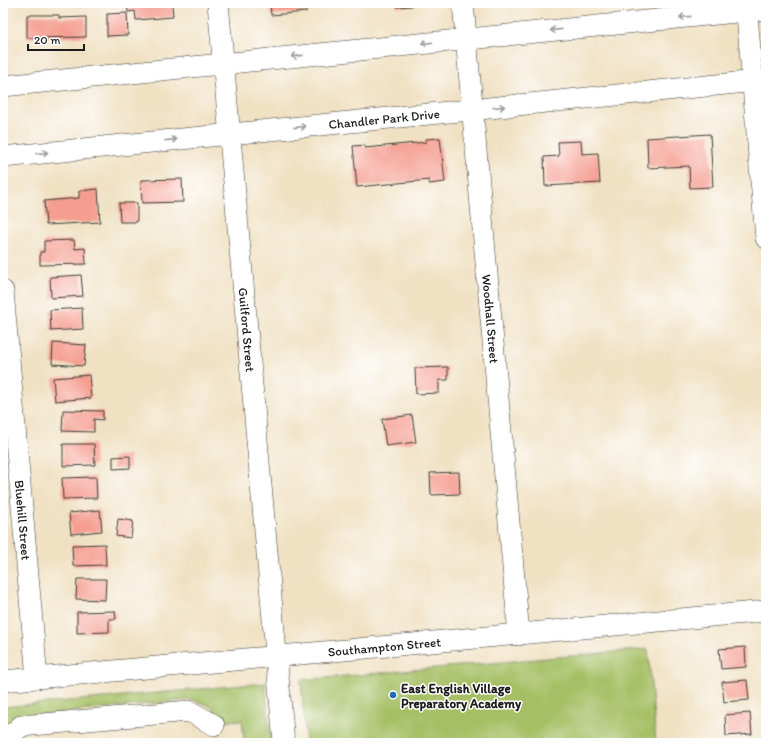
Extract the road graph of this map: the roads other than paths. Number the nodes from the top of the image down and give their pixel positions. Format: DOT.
graph roads {
  1 [pos="218,3"];
  2 [pos="463,3"];
  3 [pos="753,7"];
  4 [pos="466,39"];
  5 [pos="223,63"];
  6 [pos="759,80"];
  7 [pos="3,86"];
  8 [pos="472,109"];
  9 [pos="229,134"];
  10 [pos="3,157"];
  11 [pos="766,238"];
  12 [pos="3,291"];
  13 [pos="766,611"];
  14 [pos="519,635"];
  15 [pos="277,656"];
  16 [pos="37,678"];
  17 [pos="3,681"];
  18 [pos="214,724"];
  19 [pos="3,742"];
  20 [pos="284,743"];
  1 -- 5 [label="street, Guilford Street"];
  2 -- 4 [label="street, Woodhall Street"];
  3 -- 4 [label="street, one-way"];
  3 -- 6 [label="street"];
  4 -- 5 [label="street, one-way"];
  4 -- 8 [label="street, Woodhall Street"];
  5 -- 7 [label="street"];
  5 -- 9 [label="street, Guilford Street"];
  8 -- 6 [label="street, Chandler Park Drive, one-way"];
  6 -- 11 [label="street"];
  9 -- 8 [label="street, Chandler Park Drive, one-way"];
  8 -- 14 [label="street, Woodhall Street"];
  10 -- 9 [label="street, Chandler Park Drive, one-way"];
  9 -- 15 [label="street, Guilford Street"];
  12 -- 16 [label="street, Bluehill Street"];
  13 -- 14 [label="street, Southampton Street"];
  14 -- 15 [label="street, Southampton Street"];
  15 -- 16 [label="street, Southampton Street"];
  15 -- 20 [label="street, Guilford Street"];
  16 -- 17 [label="street, Southampton Street"];
  18 -- 19 [label="street"];
}
